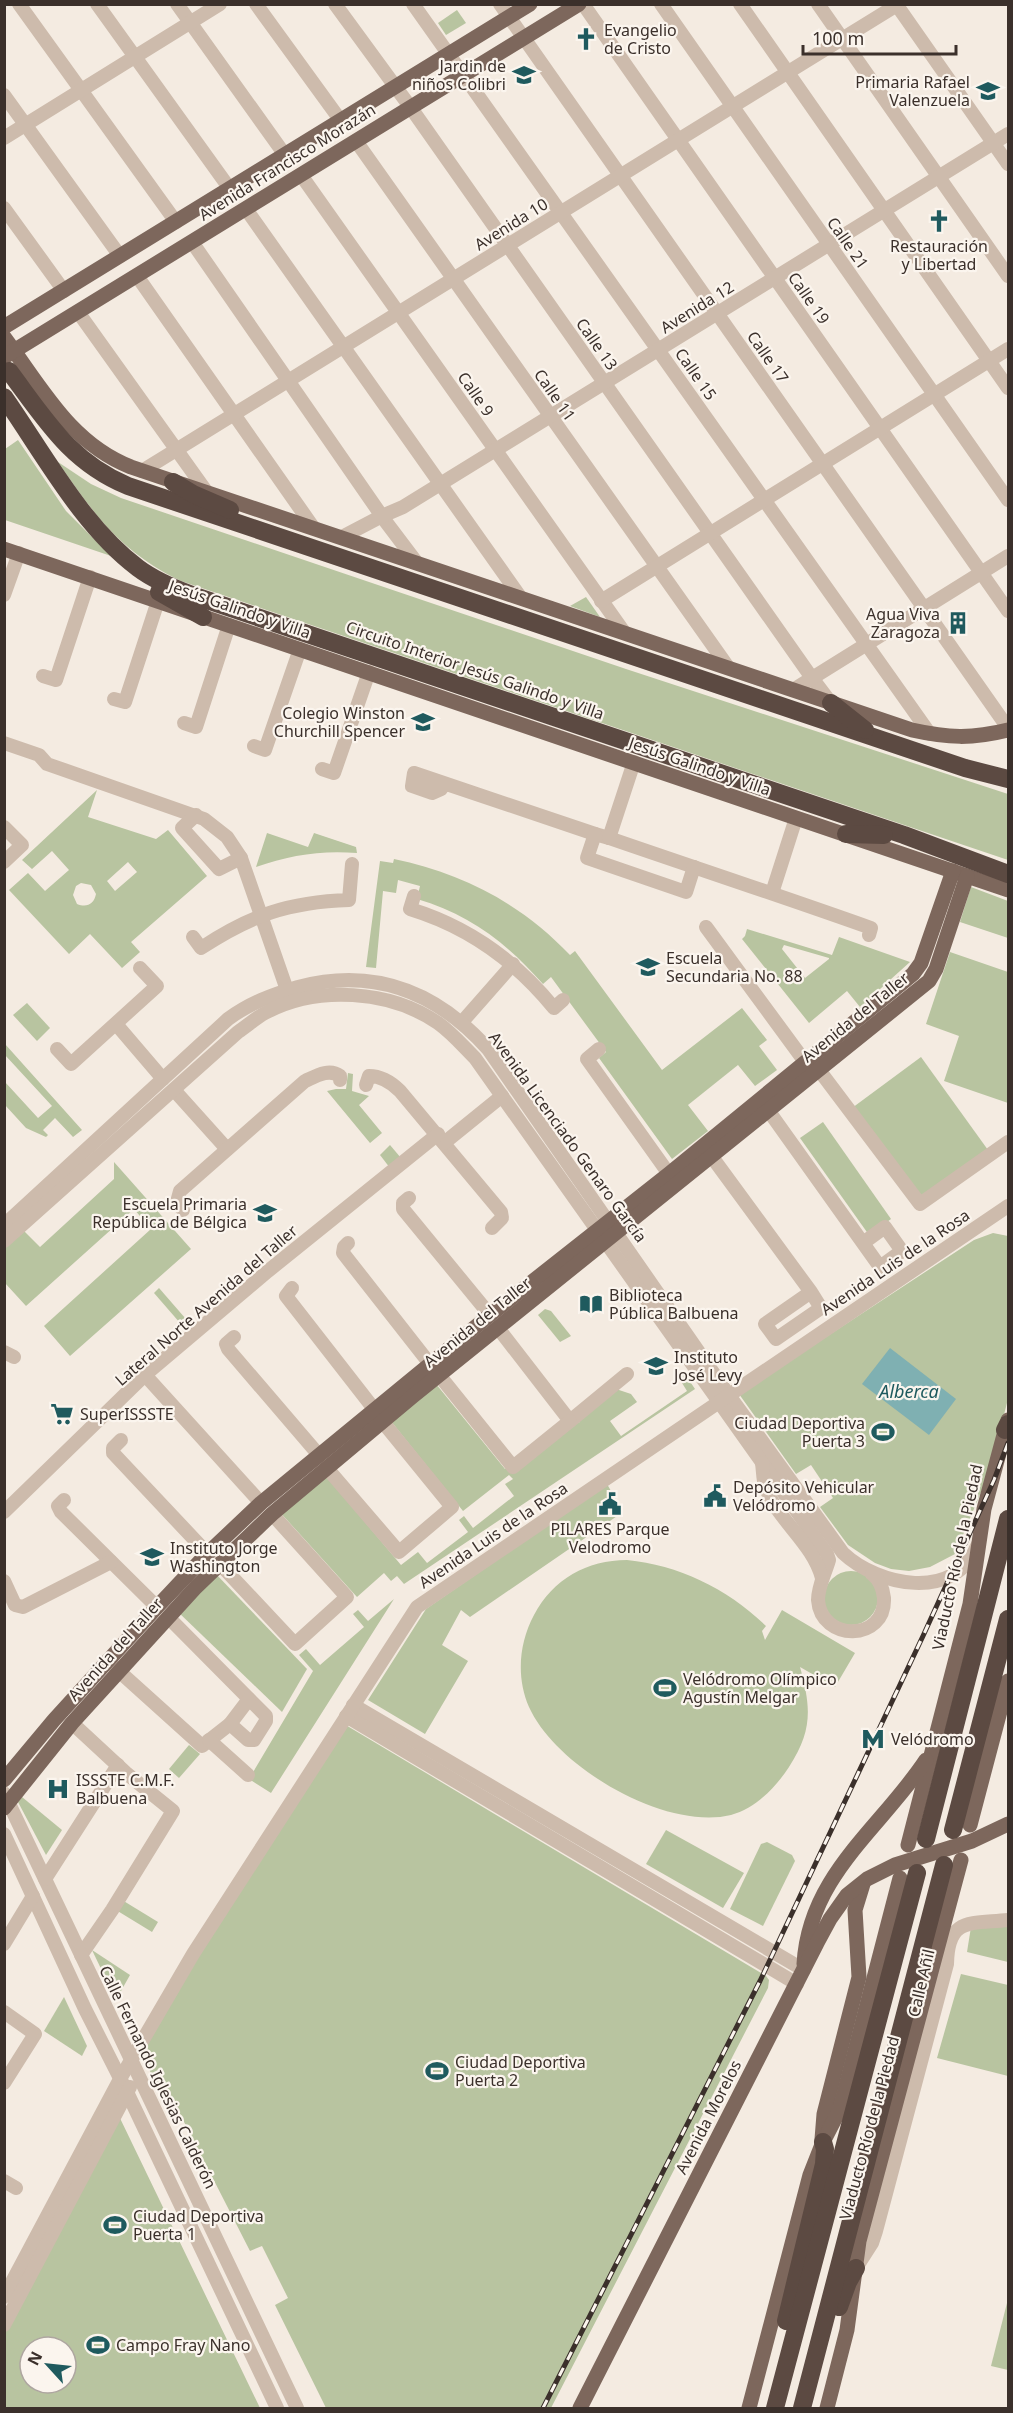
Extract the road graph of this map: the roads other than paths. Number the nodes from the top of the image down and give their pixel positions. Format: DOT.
graph roads {
  1 [pos="19,4"];
  2 [pos="97,4"];
  3 [pos="177,4"];
  4 [pos="220,4"];
  5 [pos="256,4"];
  6 [pos="334,4"];
  7 [pos="414,4"];
  8 [pos="530,4"];
  9 [pos="581,4"];
  10 [pos="661,4"];
  11 [pos="740,4"];
  12 [pos="818,4"];
  13 [pos="897,5"];
  14 [pos="505,11"];
  15 [pos="190,23"];
  16 [pos="524,38"];
  17 [pos="842,39"];
  18 [pos="449,54"];
  19 [pos="135,57"];
  20 [pos="788,73"];
  21 [pos="465,75"];
  22 [pos="394,88"];
  23 [pos="81,91"];
  24 [pos="4,95"];
  25 [pos="733,107"];
  26 [pos="411,108"];
  27 [pos="341,121"];
  28 [pos="26,125"];
  29 [pos="1008,134"];
  30 [pos="4,138"];
  31 [pos="678,140"];
  32 [pos="356,141"];
  33 [pos="994,143"];
  34 [pos="285,155"];
  35 [pos="1008,164"];
  36 [pos="301,175"];
  37 [pos="621,176"];
  38 [pos="939,177"];
  39 [pos="230,189"];
  40 [pos="4,208"];
  41 [pos="246,209"];
  42 [pos="884,211"];
  43 [pos="562,212"];
  44 [pos="176,222"];
  45 [pos="192,242"];
  46 [pos="829,244"];
  47 [pos="507,246"];
  48 [pos="120,256"];
  49 [pos="137,276"];
  50 [pos="1008,276"];
  51 [pos="775,278"];
  52 [pos="453,280"];
  53 [pos="64,291"];
  54 [pos="78,312"];
  55 [pos="398,313"];
  56 [pos="717,313"];
  57 [pos="4,327"];
  58 [pos="4,337"];
  59 [pos="343,347"];
  60 [pos="658,349"];
  61 [pos="1008,349"];
  62 [pos="9,358"];
  63 [pos="990,361"];
  64 [pos="288,381"];
  65 [pos="604,383"];
  66 [pos="1008,388"];
  67 [pos="935,395"];
  68 [pos="4,396"];
  69 [pos="234,415"];
  70 [pos="549,417"];
  71 [pos="880,429"];
  72 [pos="495,450"];
  73 [pos="176,451"];
  74 [pos="823,464"];
  75 [pos="142,471"];
  76 [pos="173,482"];
  77 [pos="440,484"];
  78 [pos="206,491"];
  79 [pos="765,500"];
  80 [pos="1008,500"];
  81 [pos="384,519"];
  82 [pos="314,527"];
  83 [pos="255,529"];
  84 [pos="710,534"];
  85 [pos="348,539"];
  86 [pos="12,551"];
  87 [pos="120,553"];
  88 [pos="1008,556"];
  89 [pos="417,562"];
  90 [pos="655,567"];
  91 [pos="982,573"];
  92 [pos="90,578"];
  93 [pos="4,595"];
  94 [pos="521,598"];
  95 [pos="158,601"];
  96 [pos="601,601"];
  97 [pos="924,608"];
  98 [pos="1008,611"];
  99 [pos="203,616"];
  100 [pos="229,624"];
  101 [pos="624,633"];
  102 [pos="867,644"];
  103 [pos="300,649"];
  104 [pos="728,668"];
  105 [pos="369,672"];
  106 [pos="43,676"];
  107 [pos="812,678"];
  108 [pos="794,690"];
  109 [pos="114,699"];
  110 [pos="831,703"];
  111 [pos="184,723"];
  112 [pos="1008,729"];
  113 [pos="930,734"];
  114 [pos="873,737"];
  115 [pos="4,743"];
  116 [pos="254,746"];
  117 [pos="634,762"];
  118 [pos="322,769"];
  119 [pos="1008,779"];
  120 [pos="444,783"];
  121 [pos="196,815"];
  122 [pos="796,818"];
  123 [pos="4,827"];
  124 [pos="595,834"];
  125 [pos="846,834"];
  126 [pos="904,835"];
  127 [pos="609,838"];
  128 [pos="241,858"];
  129 [pos="4,862"];
  130 [pos="352,864"];
  131 [pos="694,867"];
  132 [pos="960,874"];
  133 [pos="1008,874"];
  134 [pos="1008,890"];
  135 [pos="772,893"];
  136 [pos="414,896"];
  137 [pos="261,915"];
  138 [pos="706,927"];
  139 [pos="869,935"];
  140 [pos="193,937"];
  141 [pos="513,964"];
  142 [pos="140,968"];
  143 [pos="372,981"];
  144 [pos="287,990"];
  145 [pos="370,996"];
  146 [pos="563,1000"];
  147 [pos="228,1019"];
  148 [pos="462,1022"];
  149 [pos="116,1024"];
  150 [pos="238,1032"];
  151 [pos="57,1048"];
  152 [pos="488,1049"];
  153 [pos="599,1049"];
  154 [pos="475,1058"];
  155 [pos="813,1068"];
  156 [pos="163,1079"];
  157 [pos="340,1080"];
  158 [pos="366,1085"];
  159 [pos="174,1090"];
  160 [pos="502,1096"];
  161 [pos="768,1110"];
  162 [pos="126,1123"];
  163 [pos="734,1130"];
  164 [pos="441,1138"];
  165 [pos="1008,1142"];
  166 [pos="228,1149"];
  167 [pos="712,1157"];
  168 [pos="669,1174"];
  169 [pos="409,1198"];
  170 [pos="1008,1206"];
  171 [pos="183,1210"];
  172 [pos="4,1225"];
  173 [pos="492,1228"];
  174 [pos="608,1232"];
  175 [pos="4,1241"];
  176 [pos="348,1243"];
  177 [pos="863,1243"];
  178 [pos="292,1288"];
  179 [pos="811,1292"];
  180 [pos="494,1321"];
  181 [pos="234,1337"];
  182 [pos="435,1370"];
  183 [pos="627,1374"];
  184 [pos="145,1375"];
  185 [pos="723,1398"];
  186 [pos="378,1415"];
  187 [pos="570,1421"];
  188 [pos="1007,1423"];
  189 [pos="121,1440"];
  190 [pos="322,1460"];
  191 [pos="64,1500"];
  192 [pos="266,1508"];
  193 [pos="4,1512"];
  194 [pos="1008,1519"];
  195 [pos="978,1541"];
  196 [pos="213,1558"];
  197 [pos="111,1562"];
  198 [pos="870,1572"];
  199 [pos="4,1581"];
  200 [pos="163,1612"];
  201 [pos="1008,1619"];
  202 [pos="114,1666"];
  203 [pos="1008,1681"];
  204 [pos="249,1699"];
  205 [pos="349,1710"];
  206 [pos="72,1723"];
  207 [pos="230,1724"];
  208 [pos="209,1740"];
  209 [pos="932,1751"];
  210 [pos="118,1765"];
  211 [pos="248,1775"];
  212 [pos="4,1780"];
  213 [pos="6,1801"];
  214 [pos="1008,1824"];
  215 [pos="965,1832"];
  216 [pos="4,1834"];
  217 [pos="917,1842"];
  218 [pos="952,1862"];
  219 [pos="904,1872"];
  220 [pos="45,1879"];
  221 [pos="867,1879"];
  222 [pos="33,1896"];
  223 [pos="1008,1920"];
  224 [pos="4,1944"];
  225 [pos="81,1955"];
  226 [pos="800,1977"];
  227 [pos="4,2012"];
  228 [pos="145,2037"];
  229 [pos="132,2058"];
  230 [pos="138,2072"];
  231 [pos="120,2079"];
  232 [pos="4,2083"];
  233 [pos="127,2092"];
  234 [pos="823,2142"];
  235 [pos="856,2268"];
  236 [pos="4,2297"];
  237 [pos="9,2307"];
  238 [pos="5,2324"];
  239 [pos="802,2407"];
  240 [pos="277,2409"];
  241 [pos="297,2409"];
  242 [pos="580,2409"];
  243 [pos="749,2409"];
  244 [pos="774,2409"];
  245 [pos="827,2409"];
  1 -- 23 [label="street"];
  2 -- 19 [label="street"];
  3 -- 15 [label="street"];
  4 -- 15 [label="street"];
  5 -- 27 [label="street"];
  6 -- 22 [label="street, Calle 13"];
  7 -- 18 [label="street, Calle 15"];
  8 -- 14 [label="main road, Avenida Francisco Morazán"];
  9 -- 16 [label="main road, Avenida Francisco Morazán"];
  9 -- 31 [label="street, Calle 19"];
  10 -- 25 [label="street, Calle 21"];
  11 -- 20 [label="street"];
  12 -- 17 [label="street"];
  13 -- 17 [label="street, Avenida 10"];
  13 -- 33 [label="street"];
  14 -- 16 [label="street, Calle 17"];
  14 -- 18 [label="main road, Avenida Francisco Morazán"];
  15 -- 19 [label="street"];
  15 -- 34 [label="street"];
  16 -- 21 [label="main road, Avenida Francisco Morazán"];
  16 -- 37 [label="street, Calle 17"];
  17 -- 20 [label="street, Avenida 10"];
  17 -- 38 [label="street"];
  18 -- 21 [label="street, Calle 15"];
  18 -- 22 [label="main road, Avenida Francisco Morazán"];
  19 -- 23 [label="street"];
  19 -- 39 [label="street"];
  20 -- 25 [label="street, Avenida 10"];
  20 -- 42 [label="street"];
  21 -- 26 [label="main road, Avenida Francisco Morazán"];
  21 -- 43 [label="street, Calle 15"];
  22 -- 26 [label="street, Calle 13"];
  22 -- 27 [label="main road, Avenida Francisco Morazán"];
  23 -- 28 [label="street"];
  23 -- 44 [label="street"];
  24 -- 28 [label="street"];
  25 -- 31 [label="street, Avenida 10"];
  25 -- 46 [label="street, Calle 21"];
  26 -- 32 [label="main road, Avenida Francisco Morazán"];
  26 -- 47 [label="street, Calle 13"];
  27 -- 34 [label="main road, Avenida Francisco Morazán"];
  28 -- 30 [label="street"];
  28 -- 48 [label="street"];
  29 -- 33 [label="street, Avenida 12"];
  31 -- 37 [label="street, Avenida 10"];
  31 -- 51 [label="street, Calle 19"];
  32 -- 36 [label="main road, Avenida Francisco Morazán"];
  32 -- 52 [label="street, Calle 11"];
  33 -- 35 [label="street"];
  33 -- 38 [label="street, Avenida 12"];
  34 -- 39 [label="main road, Avenida Francisco Morazán"];
  36 -- 41 [label="main road, Avenida Francisco Morazán"];
  36 -- 55 [label="street, Calle 9"];
  37 -- 43 [label="street, Avenida 10"];
  37 -- 56 [label="street, Calle 17"];
  38 -- 42 [label="street, Avenida 12"];
  38 -- 50 [label="street"];
  39 -- 44 [label="main road, Avenida Francisco Morazán"];
  40 -- 53 [label="street"];
  41 -- 45 [label="main road, Avenida Francisco Morazán"];
  41 -- 59 [label="street"];
  42 -- 46 [label="street, Avenida 12"];
  42 -- 63 [label="street"];
  43 -- 47 [label="street, Avenida 10"];
  43 -- 60 [label="street, Calle 15"];
  44 -- 48 [label="main road, Avenida Francisco Morazán"];
  45 -- 49 [label="main road, Avenida Francisco Morazán"];
  45 -- 64 [label="street"];
  46 -- 51 [label="street, Avenida 12"];
  46 -- 67 [label="street, Calle 21"];
  47 -- 52 [label="street, Avenida 10"];
  47 -- 65 [label="street, Calle 13"];
  48 -- 53 [label="main road, Avenida Francisco Morazán"];
  49 -- 54 [label="main road, Avenida Francisco Morazán"];
  49 -- 69 [label="street"];
  51 -- 56 [label="street, Avenida 12"];
  51 -- 71 [label="street, Calle 19"];
  52 -- 55 [label="street, Avenida 10"];
  52 -- 70 [label="street, Calle 11"];
  53 -- 57 [label="main road, Avenida Francisco Morazán"];
  54 -- 62 [label="main road, Avenida Francisco Morazán"];
  54 -- 73 [label="street"];
  55 -- 59 [label="street, Avenida 10"];
  55 -- 72 [label="street, Calle 9"];
  56 -- 60 [label="street, Avenida 12"];
  56 -- 74 [label="street, Calle 17"];
  58 -- 62 [label="main road"];
  59 -- 64 [label="street, Avenida 10"];
  59 -- 77 [label="street"];
  60 -- 65 [label="street, Avenida 12"];
  60 -- 79 [label="street, Calle 15"];
  61 -- 63 [label="street"];
  62 -- 75 [label="main road"];
  62 -- 83 [label="highway"];
  63 -- 66 [label="street"];
  63 -- 67 [label="street"];
  64 -- 69 [label="street, Avenida 10"];
  64 -- 81 [label="street"];
  65 -- 70 [label="street, Avenida 12"];
  65 -- 84 [label="street, Calle 13"];
  67 -- 71 [label="street"];
  67 -- 80 [label="street, Calle 21"];
  68 -- 87 [label="highway, Circuito Interior Jesús Galindo y Villa"];
  69 -- 73 [label="street, Avenida 10"];
  69 -- 82 [label="street"];
  70 -- 72 [label="street, Avenida 12"];
  70 -- 90 [label="street, Calle 11"];
  71 -- 74 [label="street"];
  71 -- 91 [label="street, Calle 19"];
  72 -- 77 [label="street, Avenida 12"];
  72 -- 96 [label="street, Calle 9"];
  73 -- 75 [label="street, Avenida 10"];
  73 -- 78 [label="street"];
  74 -- 79 [label="street"];
  74 -- 97 [label="street, Calle 17"];
  75 -- 76 [label="main road"];
  76 -- 78 [label="main road"];
  76 -- 83 [label="highway"];
  77 -- 81 [label="street, Avenida 12"];
  77 -- 94 [label="street"];
  78 -- 82 [label="main road"];
  79 -- 84 [label="street"];
  79 -- 102 [label="street, Calle 15"];
  81 -- 85 [label="street, Avenida 12"];
  81 -- 89 [label="street"];
  82 -- 85 [label="main road"];
  83 -- 114 [label="highway"];
  84 -- 90 [label="street"];
  84 -- 107 [label="street, Calle 13"];
  85 -- 89 [label="main road"];
  86 -- 92 [label="main road, Jesús Galindo y Villa"];
  86 -- 93 [label="street"];
  87 -- 99 [label="highway"];
  87 -- 126 [label="highway, Circuito Interior Jesús Galindo y Villa"];
  88 -- 91 [label="street"];
  89 -- 94 [label="main road"];
  90 -- 96 [label="street"];
  90 -- 104 [label="street, Calle 11"];
  91 -- 97 [label="street"];
  91 -- 98 [label="street, Calle 19"];
  92 -- 95 [label="main road, Jesús Galindo y Villa"];
  92 -- 106 [label="street"];
  94 -- 101 [label="main road"];
  95 -- 99 [label="main road, Jesús Galindo y Villa"];
  95 -- 109 [label="street"];
  96 -- 101 [label="street, Calle 9"];
  97 -- 102 [label="street"];
  97 -- 112 [label="street, Calle 17"];
  99 -- 100 [label="main road, Jesús Galindo y Villa"];
  100 -- 103 [label="main road, Jesús Galindo y Villa"];
  100 -- 111 [label="street"];
  101 -- 104 [label="main road"];
  102 -- 107 [label="street"];
  102 -- 113 [label="street, Calle 15"];
  103 -- 105 [label="main road, Jesús Galindo y Villa"];
  103 -- 116 [label="street"];
  104 -- 108 [label="main road"];
  105 -- 117 [label="main road, Jesús Galindo y Villa"];
  105 -- 118 [label="street"];
  107 -- 108 [label="street"];
  107 -- 110 [label="street, Calle 13"];
  108 -- 110 [label="main road"];
  110 -- 113 [label="main road"];
  110 -- 114 [label="highway"];
  112 -- 113 [label="main road"];
  114 -- 119 [label="highway"];
  115 -- 121 [label="street"];
  117 -- 122 [label="main road, Jesús Galindo y Villa"];
  117 -- 127 [label="street"];
  120 -- 124 [label="street"];
  121 -- 128 [label="street"];
  121 -- 128 [label="street"];
  122 -- 125 [label="main road, Jesús Galindo y Villa"];
  122 -- 135 [label="street"];
  123 -- 129 [label="street"];
  124 -- 127 [label="street"];
  124 -- 131 [label="street"];
  125 -- 126 [label="highway"];
  125 -- 132 [label="main road, Jesús Galindo y Villa"];
  126 -- 133 [label="highway, Circuito Interior Jesús Galindo y Villa"];
  127 -- 131 [label="street"];
  128 -- 137 [label="street"];
  130 -- 137 [label="street"];
  131 -- 135 [label="street"];
  132 -- 134 [label="main road, Jesús Galindo y Villa"];
  132 -- 155 [label="main road, Avenida del Taller"];
  135 -- 139 [label="street"];
  136 -- 141 [label="street"];
  137 -- 140 [label="street"];
  137 -- 144 [label="street"];
  138 -- 155 [label="street"];
  141 -- 146 [label="street"];
  141 -- 148 [label="street"];
  142 -- 149 [label="street"];
  143 -- 144 [label="street, Avenida Licenciado Genaro García"];
  143 -- 145 [label="street"];
  143 -- 148 [label="street, Avenida Licenciado Genaro García"];
  144 -- 147 [label="street, Avenida Licenciado Genaro García"];
  145 -- 150 [label="street, Avenida Licenciado Genaro García"];
  145 -- 154 [label="street, Avenida Licenciado Genaro García"];
  147 -- 150 [label="street"];
  147 -- 156 [label="street, Avenida Licenciado Genaro García"];
  148 -- 152 [label="street, Avenida Licenciado Genaro García"];
  149 -- 151 [label="street"];
  149 -- 156 [label="street"];
  150 -- 159 [label="street, Avenida Licenciado Genaro García"];
  152 -- 154 [label="street"];
  152 -- 174 [label="street, Avenida Licenciado Genaro García"];
  153 -- 168 [label="street"];
  154 -- 160 [label="street, Avenida Licenciado Genaro García"];
  155 -- 161 [label="main road, Avenida del Taller"];
  155 -- 163 [label="main road, Avenida del Taller"];
  155 -- 165 [label="street"];
  156 -- 162 [label="street, Avenida Licenciado Genaro García"];
  157 -- 166 [label="street"];
  158 -- 164 [label="street"];
  159 -- 162 [label="street, Avenida Licenciado Genaro García"];
  159 -- 166 [label="street"];
  160 -- 164 [label="street, Lateral Norte Avenida del Taller"];
  160 -- 174 [label="street, Avenida Licenciado Genaro García"];
  161 -- 163 [label="main road, Avenida del Taller"];
  161 -- 177 [label="street"];
  162 -- 172 [label="street, Avenida Licenciado Genaro García"];
  162 -- 175 [label="street, Avenida Licenciado Genaro García"];
  163 -- 167 [label="main road, Avenida del Taller"];
  163 -- 168 [label="main road, Avenida del Taller"];
  164 -- 173 [label="street"];
  164 -- 184 [label="street, Lateral Norte Avenida del Taller"];
  166 -- 171 [label="street"];
  167 -- 174 [label="main road, Avenida del Taller"];
  167 -- 179 [label="street"];
  168 -- 174 [label="main road, Avenida del Taller"];
  169 -- 180 [label="street"];
  170 -- 185 [label="street, Avenida Luis de la Rosa"];
  174 -- 180 [label="main road, Avenida del Taller"];
  174 -- 185 [label="street, Avenida Licenciado Genaro García"];
  176 -- 182 [label="street"];
  178 -- 186 [label="street"];
  180 -- 182 [label="main road, Avenida del Taller"];
  180 -- 187 [label="street"];
  181 -- 190 [label="street"];
  182 -- 186 [label="main road, Avenida del Taller"];
  182 -- 187 [label="street"];
  183 -- 187 [label="street"];
  184 -- 192 [label="street"];
  184 -- 193 [label="street, Lateral Norte Avenida del Taller"];
  185 -- 198 [label="street, Avenida Licenciado Genaro García"];
  185 -- 198 [label="street, Avenida Licenciado Genaro García"];
  185 -- 205 [label="street, Avenida Luis de la Rosa"];
  186 -- 190 [label="main road, Avenida del Taller"];
  186 -- 190 [label="street"];
  188 -- 195 [label="main road, Viaducto Río de la Piedad"];
  189 -- 196 [label="street"];
  190 -- 192 [label="main road, Avenida del Taller"];
  191 -- 197 [label="street"];
  192 -- 196 [label="main road, Avenida del Taller"];
  192 -- 196 [label="street"];
  194 -- 217 [label="highway, Viaducto Río de la Piedad"];
  195 -- 198 [label="street, Avenida Licenciado Genaro García"];
  195 -- 209 [label="main road, Viaducto Río de la Piedad"];
  196 -- 200 [label="main road, Avenida del Taller"];
  197 -- 199 [label="street"];
  197 -- 200 [label="street"];
  200 -- 202 [label="main road, Avenida del Taller"];
  200 -- 204 [label="street"];
  201 -- 215 [label="highway"];
  202 -- 206 [label="main road, Avenida del Taller"];
  202 -- 208 [label="street"];
  202 -- 212 [label="main road, Avenida del Taller"];
  203 -- 215 [label="main road"];
  204 -- 207 [label="street"];
  204 -- 207 [label="street"];
  205 -- 226 [label="street"];
  205 -- 228 [label="street, Avenida Luis de la Rosa"];
  206 -- 210 [label="street"];
  206 -- 213 [label="main road, Avenida del Taller"];
  207 -- 208 [label="street"];
  208 -- 211 [label="street"];
  209 -- 217 [label="main road, Viaducto Río de la Piedad"];
  209 -- 226 [label="main road"];
  210 -- 220 [label="street"];
  210 -- 225 [label="street"];
  213 -- 220 [label="street, Calle Fernando Iglesias Calderón"];
  214 -- 215 [label="main road"];
  215 -- 219 [label="main road"];
  216 -- 222 [label="street, Calle Fernando Iglesias Calderón"];
  218 -- 235 [label="main road, Viaducto Río de la Piedad"];
  218 -- 239 [label="highway, Viaducto Río de la Piedad"];
  219 -- 221 [label="main road, Avenida Morelos"];
  219 -- 234 [label="main road, Viaducto Río de la Piedad"];
  219 -- 244 [label="highway, Viaducto Río de la Piedad"];
  220 -- 225 [label="street, Calle Fernando Iglesias Calderón"];
  221 -- 226 [label="main road, Avenida Morelos"];
  221 -- 234 [label="main road"];
  222 -- 224 [label="street"];
  222 -- 231 [label="street, Calle Fernando Iglesias Calderón"];
  223 -- 235 [label="street, Calle Añil"];
  225 -- 229 [label="street, Calle Fernando Iglesias Calderón"];
  226 -- 242 [label="main road, Avenida Morelos"];
  227 -- 232 [label="street"];
  228 -- 229 [label="street, Avenida Luis de la Rosa"];
  228 -- 230 [label="street, Avenida Luis de la Rosa"];
  229 -- 230 [label="street, Calle Fernando Iglesias Calderón"];
  229 -- 231 [label="street, Avenida Luis de la Rosa"];
  230 -- 233 [label="street, Avenida Luis de la Rosa"];
  230 -- 241 [label="street, Calle Fernando Iglesias Calderón"];
  231 -- 233 [label="street, Calle Fernando Iglesias Calderón"];
  231 -- 236 [label="street, Avenida Luis de la Rosa"];
  233 -- 237 [label="street, Avenida Luis de la Rosa"];
  233 -- 240 [label="street, Calle Fernando Iglesias Calderón"];
  234 -- 243 [label="main road, Viaducto Río de la Piedad"];
  234 -- 244 [label="highway"];
  235 -- 239 [label="highway"];
  235 -- 245 [label="main road, Viaducto Río de la Piedad"];
  237 -- 238 [label="street, Avenida Luis de la Rosa"];
}
